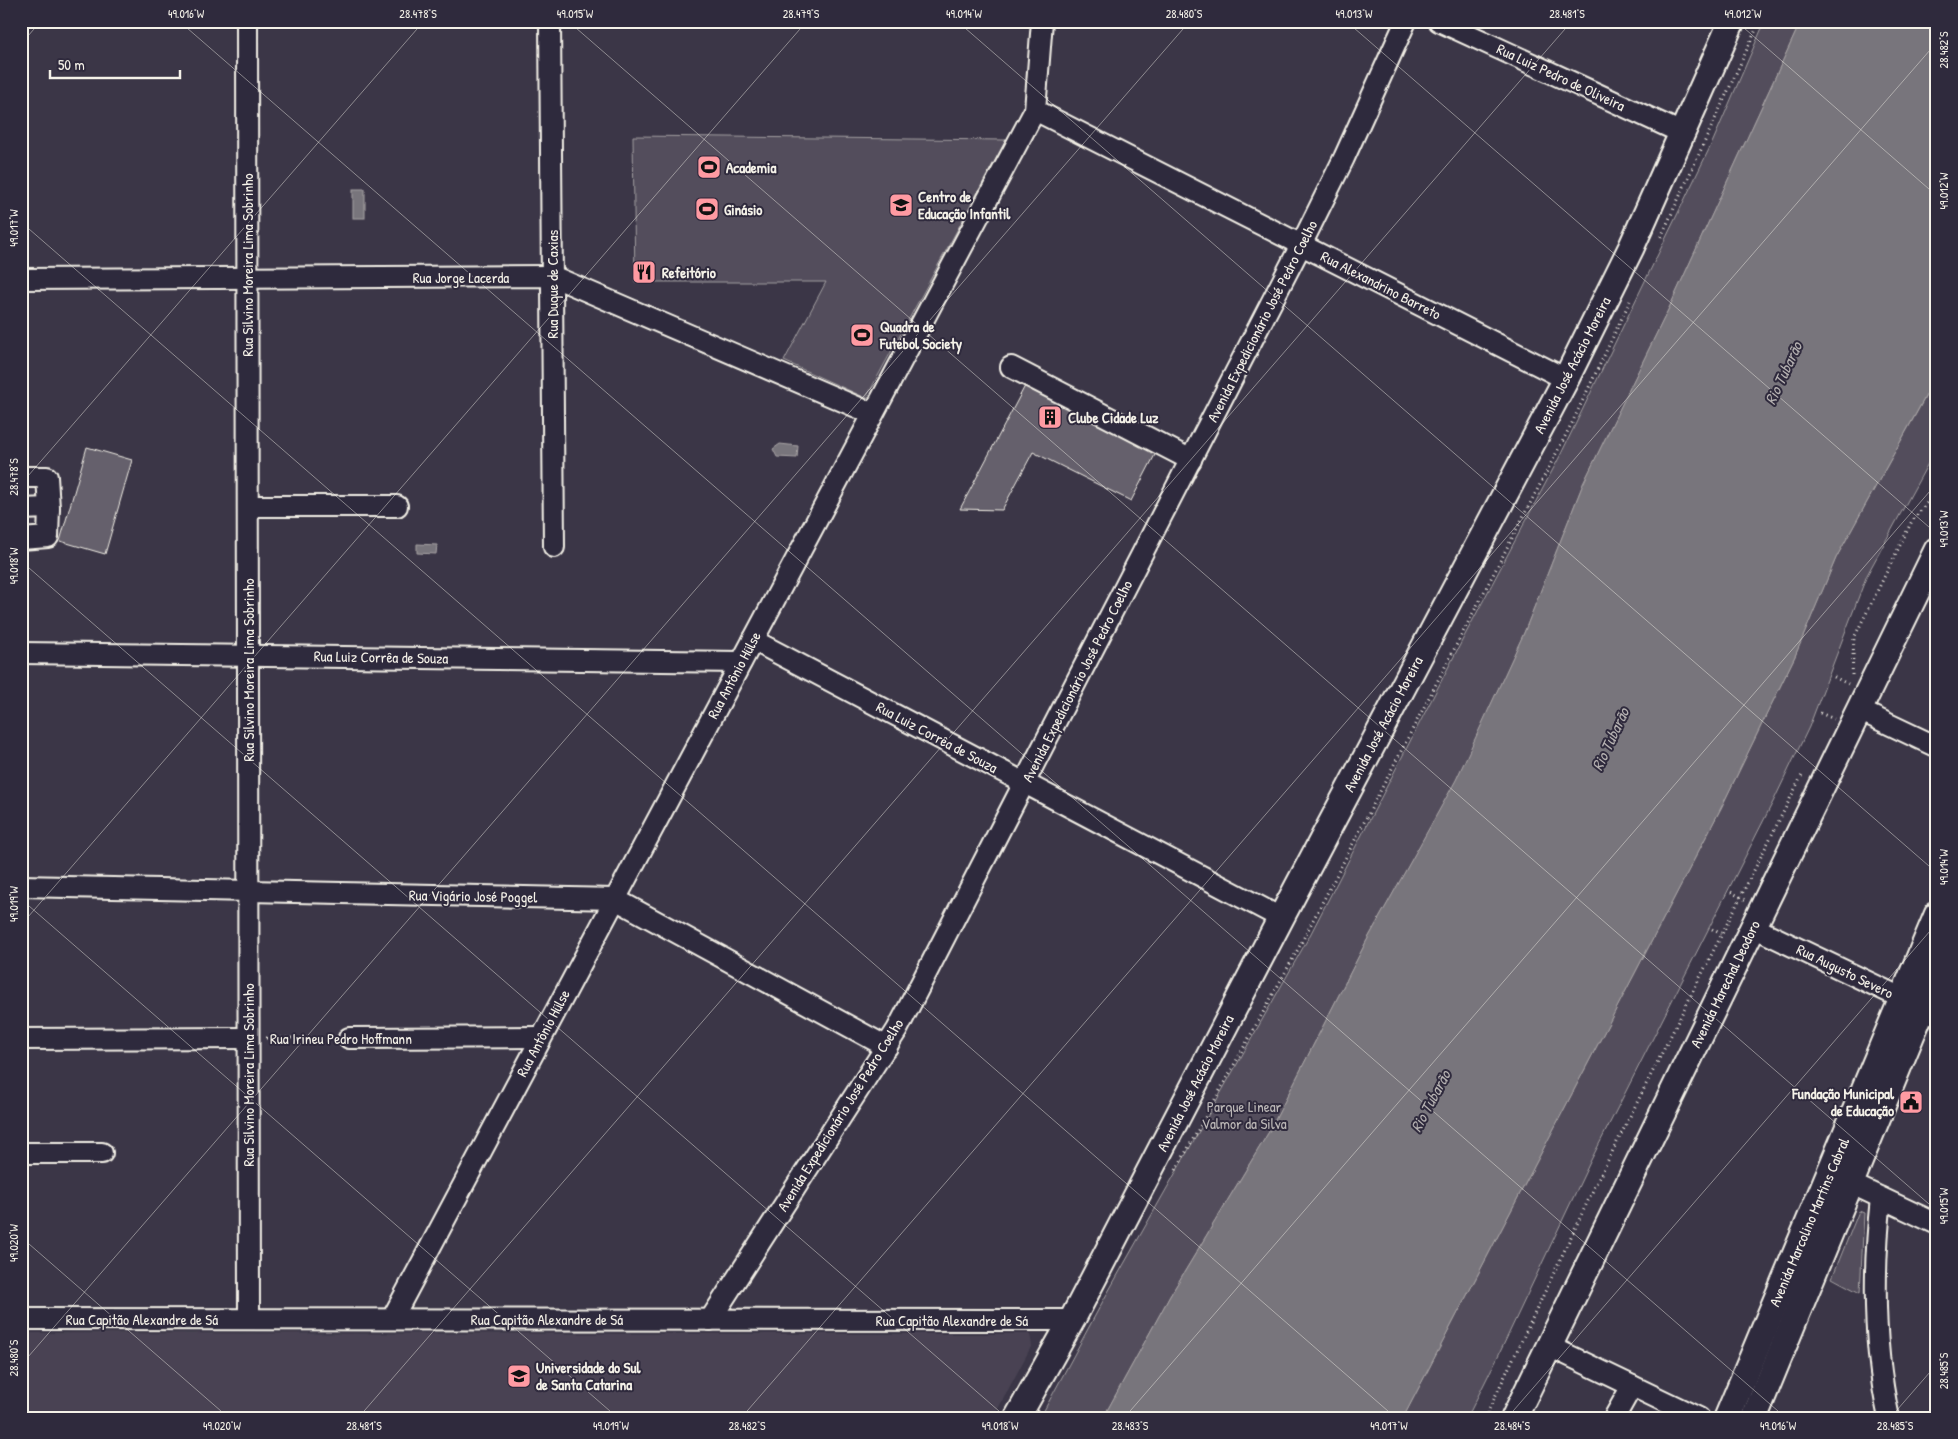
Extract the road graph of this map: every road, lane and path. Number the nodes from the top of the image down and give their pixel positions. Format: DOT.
graph roads {
  1 [pos="247,21"];
  2 [pos="550,21"];
  3 [pos="1042,21"];
  4 [pos="1406,21"];
  5 [pos="1439,21"];
  6 [pos="1732,21"];
  7 [pos="1760,21"];
  8 [pos="1035,110"];
  9 [pos="1682,133"];
  10 [pos="1659,242"];
  11 [pos="1301,245"];
  12 [pos="552,276"];
  13 [pos="247,278"];
  14 [pos="21,279"];
  15 [pos="1633,295"];
  16 [pos="1012,367"];
  17 [pos="1566,379"];
  18 [pos="873,414"];
  19 [pos="1191,460"];
  20 [pos="21,476"];
  21 [pos="1937,491"];
  22 [pos="248,506"];
  23 [pos="398,506"];
  24 [pos="49,508"];
  25 [pos="21,509"];
  26 [pos="21,539"];
  27 [pos="554,548"];
  28 [pos="1937,550"];
  29 [pos="752,640"];
  30 [pos="21,653"];
  31 [pos="248,655"];
  32 [pos="741,662"];
  33 [pos="1845,704"];
  34 [pos="1826,726"];
  35 [pos="1937,747"];
  36 [pos="1806,767"];
  37 [pos="1024,783"];
  38 [pos="21,886"];
  39 [pos="248,891"];
  40 [pos="615,899"];
  41 [pos="1937,915"];
  42 [pos="1281,918"];
  43 [pos="1753,927"];
  44 [pos="1937,973"];
  45 [pos="1920,1007"];
  46 [pos="541,1037"];
  47 [pos="248,1038"];
  48 [pos="349,1038"];
  49 [pos="21,1039"];
  50 [pos="887,1047"];
  51 [pos="21,1152"];
  52 [pos="102,1153"];
  53 [pos="1176,1170"];
  54 [pos="1840,1178"];
  55 [pos="1881,1198"];
  56 [pos="1937,1224"];
  57 [pos="21,1319"];
  58 [pos="248,1319"];
  59 [pos="392,1319"];
  60 [pos="710,1320"];
  61 [pos="1072,1320"];
  62 [pos="1549,1346"];
  63 [pos="1632,1386"];
  64 [pos="1522,1415"];
  65 [pos="1017,1418"];
  66 [pos="1485,1418"];
  67 [pos="1614,1418"];
  68 [pos="1699,1418"];
  69 [pos="1727,1418"];
  70 [pos="1754,1418"];
  71 [pos="1889,1418"];
  1 -- 13 [label="street, Rua Silvino Moreira Lima Sobrinho"];
  2 -- 12 [label="street, Rua Duque de Caxias"];
  3 -- 8 [label="street, Rua Antônio Hülse"];
  4 -- 11 [label="street, Avenida Expedicionário José Pedro Coelho"];
  5 -- 9 [label="street, Rua Luiz Pedro de Oliveira"];
  6 -- 9 [label="main road, Avenida José Acácio Moreira"];
  7 -- 10 [label="path"];
  8 -- 11 [label="street, Rua Alexandrino Barreto"];
  8 -- 18 [label="street, Rua Antônio Hülse"];
  9 -- 17 [label="main road, Avenida José Acácio Moreira"];
  11 -- 17 [label="street, Rua Alexandrino Barreto"];
  11 -- 19 [label="street, Avenida Expedicionário José Pedro Coelho"];
  12 -- 13 [label="street, Rua Jorge Lacerda"];
  12 -- 18 [label="street, Rua Jorge Lacerda"];
  12 -- 27 [label="street, Rua Duque de Caxias"];
  13 -- 14 [label="street, Rua Jorge Lacerda"];
  13 -- 22 [label="street, Rua Silvino Moreira Lima Sobrinho"];
  15 -- 53 [label="path"];
  16 -- 19 [label="street"];
  17 -- 42 [label="main road, Avenida José Acácio Moreira"];
  18 -- 29 [label="street, Rua Antônio Hülse"];
  19 -- 37 [label="street, Avenida Expedicionário José Pedro Coelho"];
  20 -- 24 [label="street"];
  21 -- 33 [label="path"];
  22 -- 23 [label="street"];
  22 -- 31 [label="street, Rua Silvino Moreira Lima Sobrinho"];
  24 -- 25 [label="street"];
  24 -- 26 [label="street"];
  28 -- 33 [label="main road, Avenida Marechal Deodoro"];
  29 -- 32 [label="street, Rua Antônio Hülse"];
  29 -- 37 [label="street, Rua Luiz Corrêa de Souza"];
  30 -- 31 [label="street, Rua Luiz Corrêa de Souza"];
  31 -- 32 [label="street, Rua Luiz Corrêa de Souza"];
  31 -- 39 [label="street, Rua Silvino Moreira Lima Sobrinho"];
  32 -- 40 [label="street, Rua Antônio Hülse"];
  33 -- 34 [label="path"];
  33 -- 35 [label="street"];
  33 -- 43 [label="main road, Avenida Marechal Deodoro"];
  36 -- 66 [label="path"];
  37 -- 42 [label="street, Rua Luiz Corrêa de Souza"];
  37 -- 50 [label="street, Avenida Expedicionário José Pedro Coelho"];
  38 -- 39 [label="street, Rua Vigário José Poggel"];
  39 -- 40 [label="street, Rua Vigário José Poggel"];
  39 -- 47 [label="street, Rua Silvino Moreira Lima Sobrinho"];
  40 -- 46 [label="street, Rua Antônio Hülse"];
  40 -- 50 [label="street, Rua Vigário José Poggel"];
  41 -- 45 [label="main road, Avenida Marcolino Martins Cabral"];
  42 -- 61 [label="main road, Avenida José Acácio Moreira"];
  43 -- 45 [label="street, Rua Augusto Severo"];
  43 -- 62 [label="main road, Avenida Marechal Deodoro"];
  44 -- 45 [label="main road, Avenida Marcolino Martins Cabral"];
  45 -- 54 [label="main road, Avenida Marcolino Martins Cabral"];
  46 -- 48 [label="street, Rua Irineu Pedro Hoffmann"];
  46 -- 59 [label="street, Rua Antônio Hülse"];
  47 -- 48 [label="path, Rua Irineu Pedro Hoffmann"];
  47 -- 49 [label="street, Rua Irineu Pedro Hoffmann"];
  47 -- 58 [label="street, Rua Silvino Moreira Lima Sobrinho"];
  50 -- 60 [label="street, Avenida Expedicionário José Pedro Coelho"];
  51 -- 52 [label="street"];
  54 -- 55 [label="street"];
  54 -- 69 [label="main road, Avenida Marcolino Martins Cabral"];
  54 -- 70 [label="main road, Avenida Marcolino Martins Cabral"];
  55 -- 56 [label="street"];
  55 -- 71 [label="street"];
  57 -- 58 [label="street, Rua Capitão Alexandre de Sá"];
  58 -- 59 [label="street, Rua Capitão Alexandre de Sá"];
  59 -- 60 [label="street, Rua Capitão Alexandre de Sá"];
  60 -- 61 [label="street, Rua Capitão Alexandre de Sá"];
  61 -- 65 [label="main road, Avenida José Acácio Moreira"];
  62 -- 63 [label="street"];
  62 -- 64 [label="main road, Avenida Marechal Deodoro"];
  63 -- 67 [label="street"];
  63 -- 68 [label="street"];
}
